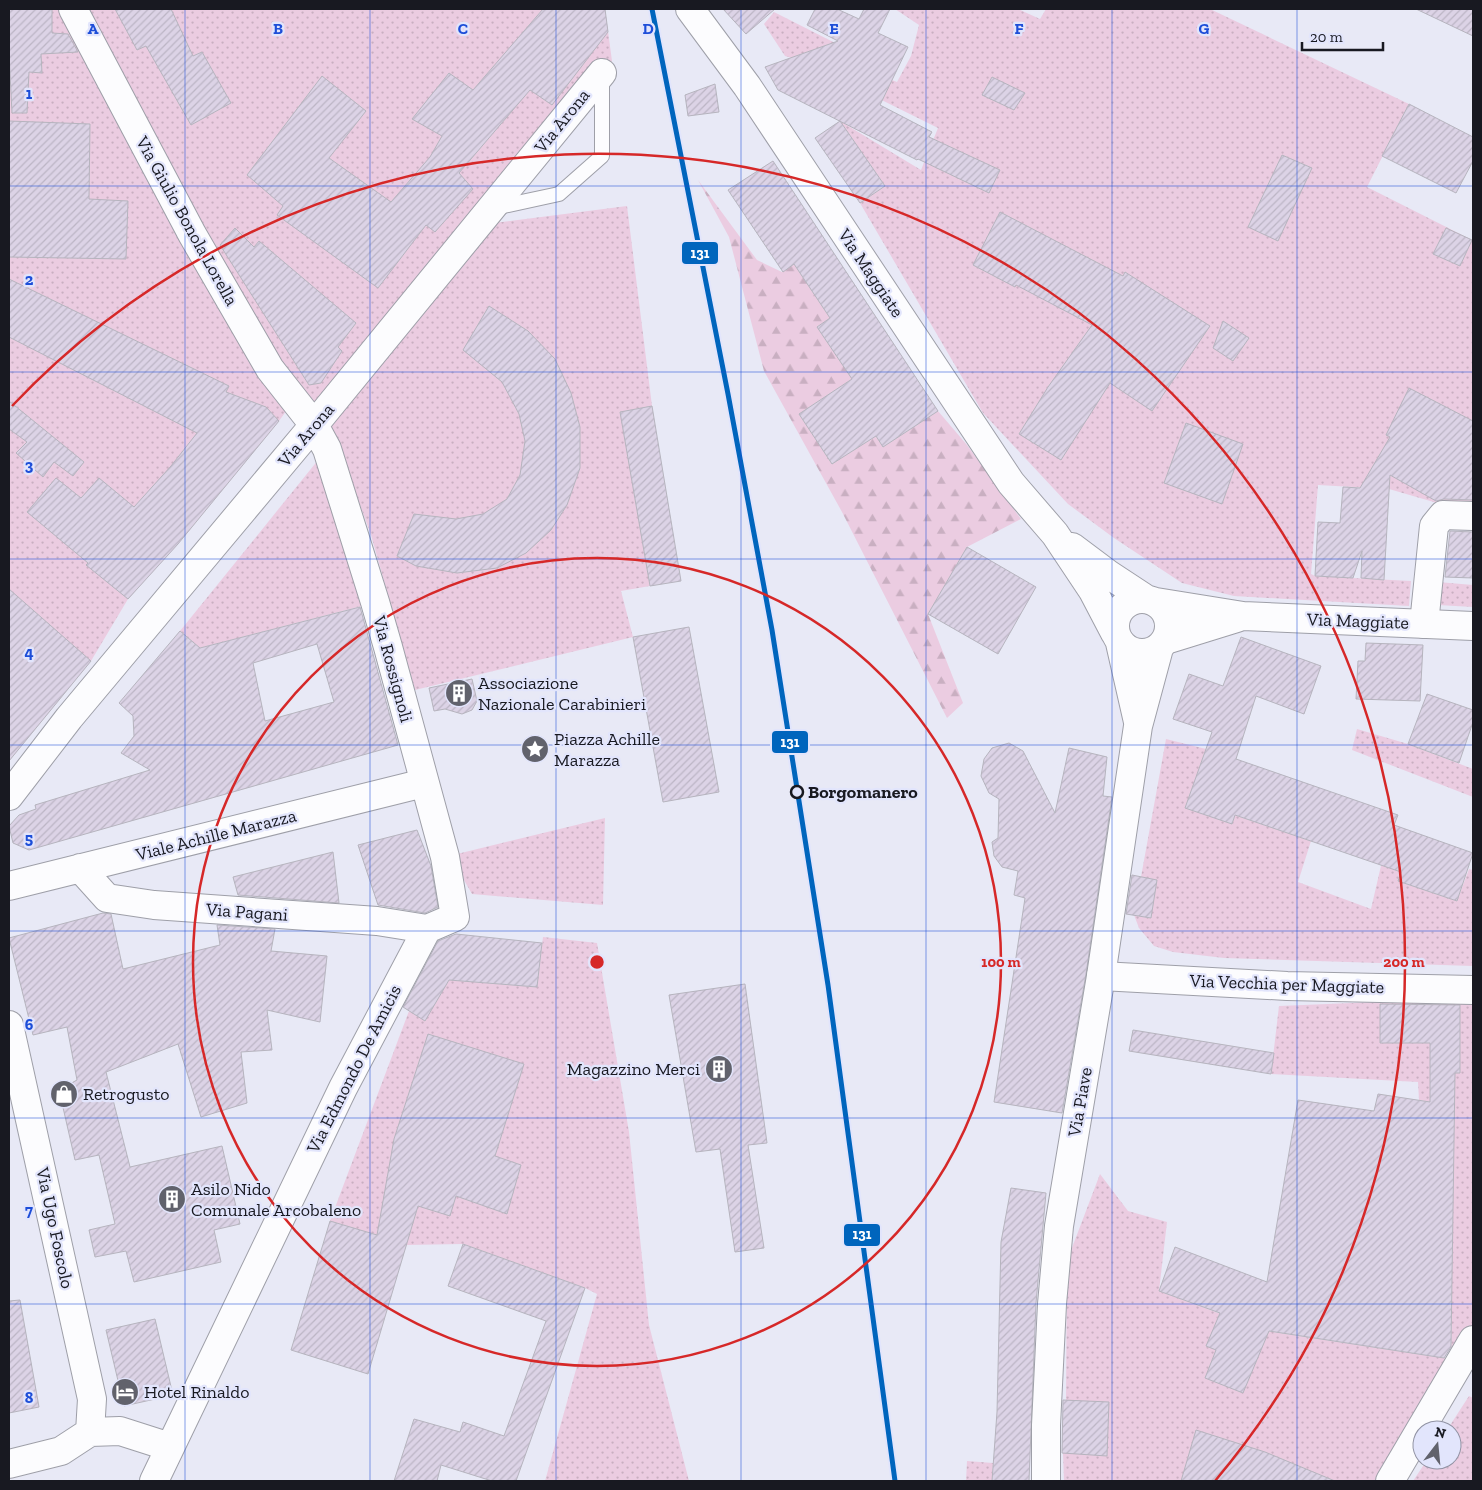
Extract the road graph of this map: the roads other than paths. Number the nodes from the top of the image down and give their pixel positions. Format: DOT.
graph roads {
  1 [pos="73,9"];
  2 [pos="690,9"];
  3 [pos="602,72"];
  4 [pos="490,209"];
  5 [pos="314,425"];
  6 [pos="1473,516"];
  7 [pos="1055,534"];
  8 [pos="1151,601"];
  9 [pos="1244,616"];
  10 [pos="1424,624"];
  11 [pos="1473,626"];
  12 [pos="1117,638"];
  13 [pos="1162,644"];
  14 [pos="1138,726"];
  15 [pos="424,783"];
  16 [pos="9,796"];
  17 [pos="80,868"];
  18 [pos="9,886"];
  19 [pos="427,929"];
  20 [pos="1101,976"];
  21 [pos="1473,990"];
  22 [pos="9,1025"];
  23 [pos="1473,1340"];
  24 [pos="1465,1373"];
  25 [pos="90,1432"];
  26 [pos="170,1447"];
  27 [pos="9,1464"];
  28 [pos="154,1481"];
  29 [pos="1046,1481"];
  30 [pos="1390,1481"];
  1 -- 5 [label="street, Via Giulio Bonola Lorella"];
  2 -- 7 [label="street, Via Maggiate"];
  3 -- 4 [label="street, Via Arona"];
  3 -- 4 [label="lane"];
  4 -- 5 [label="street, Via Arona"];
  5 -- 15 [label="street, Via Rossignoli"];
  5 -- 16 [label="street, Via Arona"];
  6 -- 10 [label="street"];
  7 -- 8 [label="street, Via Maggiate"];
  7 -- 12 [label="street, Via Maggiate"];
  8 -- 9 [label="street, Via Maggiate"];
  8 -- 12 [label="street"];
  8 -- 13 [label="street"];
  9 -- 10 [label="street, Via Maggiate"];
  9 -- 13 [label="street, Via Maggiate"];
  10 -- 11 [label="street, Via Maggiate"];
  12 -- 13 [label="street"];
  12 -- 14 [label="street, Via Piave"];
  13 -- 14 [label="street, Via Piave"];
  14 -- 20 [label="street, Via Piave"];
  15 -- 17 [label="street, Viale Achille Marazza"];
  15 -- 19 [label="street, Via Rossignoli"];
  17 -- 18 [label="street, Viale Achille Marazza"];
  17 -- 19 [label="street, Via Pagani"];
  19 -- 26 [label="street, Via Edmondo De Amicis"];
  20 -- 21 [label="street, Via Vecchia per Maggiate"];
  20 -- 29 [label="street, Via Piave"];
  22 -- 25 [label="street, Via Ugo Foscolo"];
  23 -- 24 [label="street"];
  24 -- 30 [label="street"];
  25 -- 26 [label="street"];
  25 -- 27 [label="street"];
  26 -- 28 [label="street, Via Edmondo De Amicis"];
}
